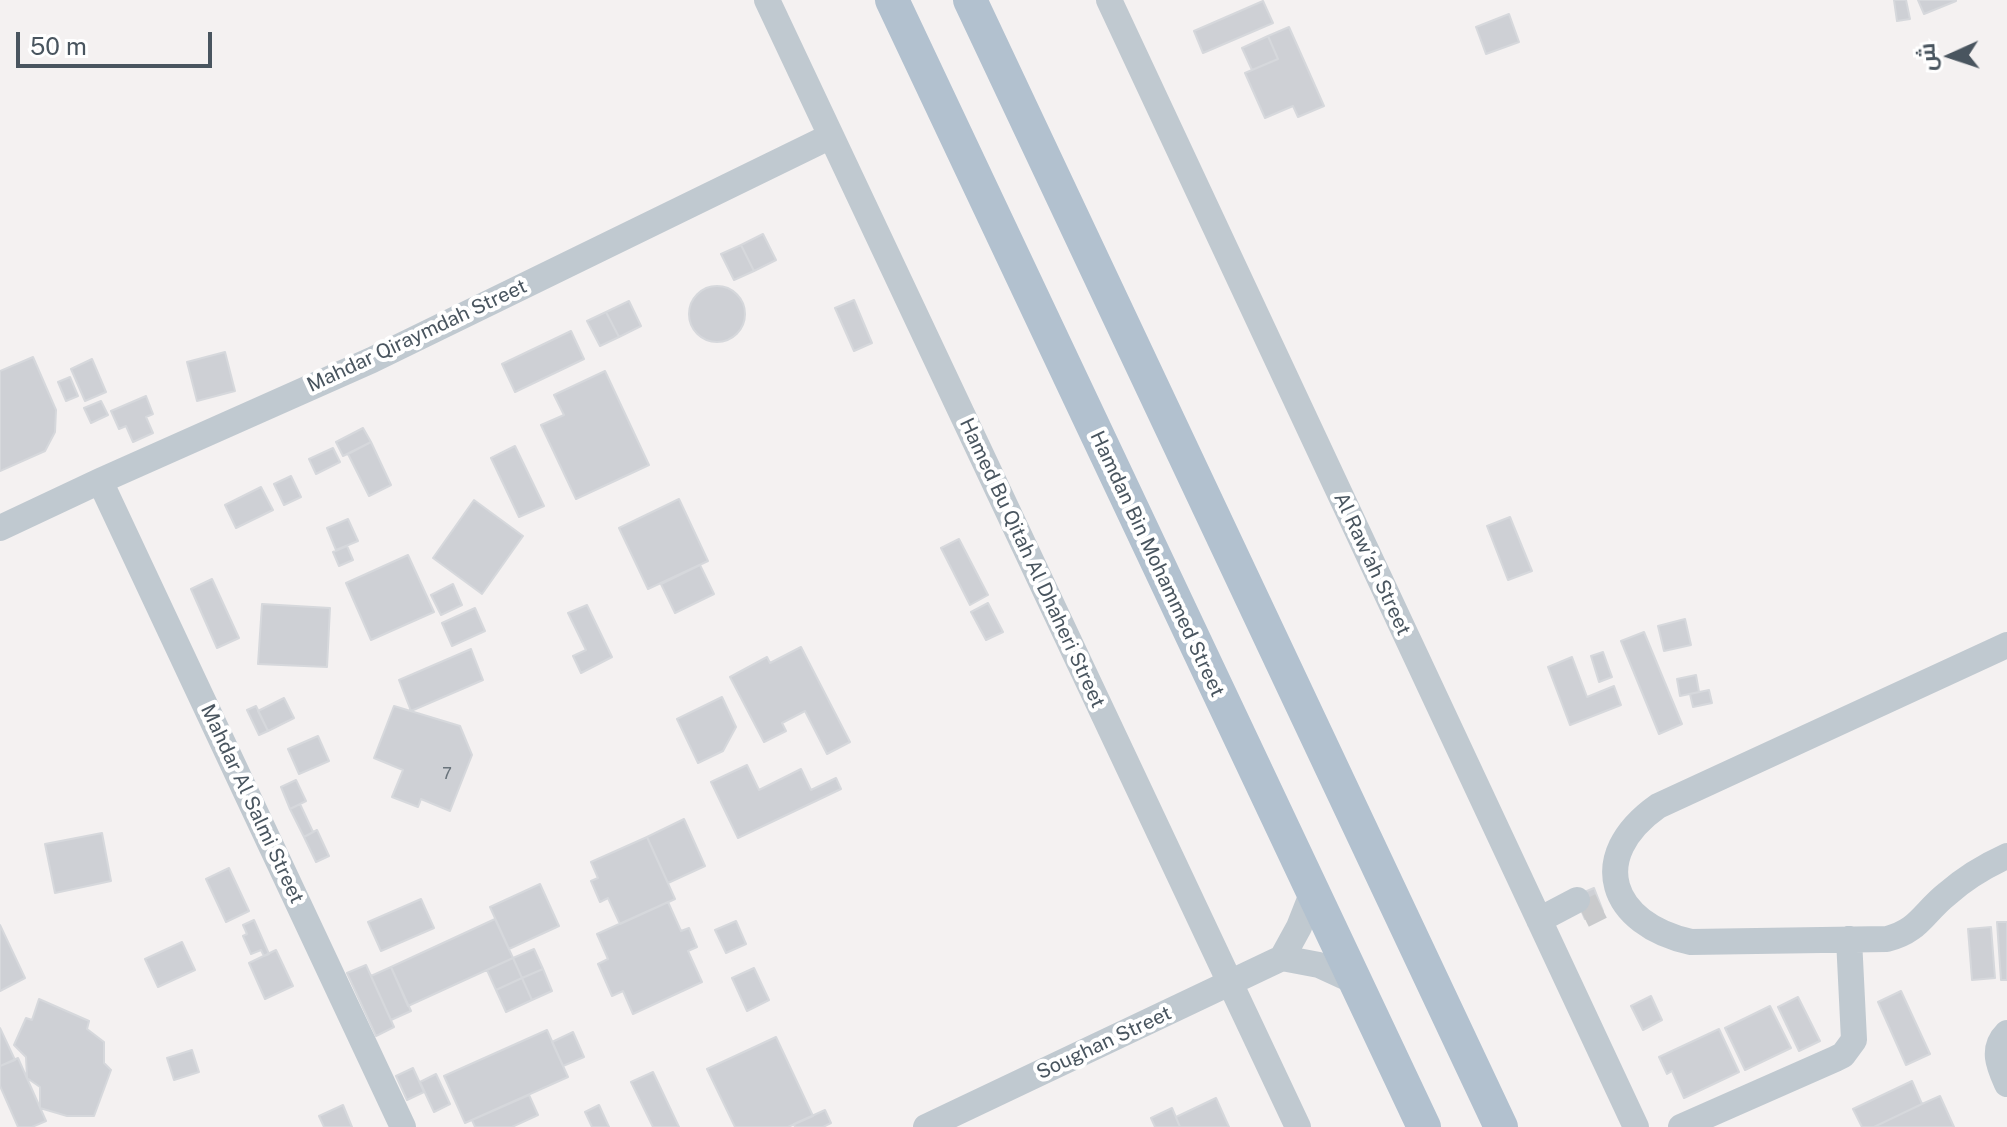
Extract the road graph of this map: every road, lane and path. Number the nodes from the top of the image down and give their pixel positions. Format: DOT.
graph roads {
  1 [pos="767,0"];
  2 [pos="892,0"];
  3 [pos="970,0"];
  4 [pos="1109,0"];
  5 [pos="831,136"];
  6 [pos="100,481"];
  7 [pos="0,528"];
  8 [pos="2007,645"];
  9 [pos="2007,856"];
  10 [pos="1312,894"];
  11 [pos="1598,898"];
  12 [pos="1542,927"];
  13 [pos="1849,939"];
  14 [pos="1282,958"];
  15 [pos="1356,982"];
  16 [pos="1230,983"];
  17 [pos="2007,1033"];
  18 [pos="2007,1084"];
  19 [pos="1719,1119"];
  20 [pos="403,1127"];
  21 [pos="926,1127"];
  22 [pos="1298,1127"];
  23 [pos="1424,1127"];
  24 [pos="1501,1127"];
  25 [pos="1636,1127"];
  26 [pos="1681,1127"];
  1 -- 5 [label="street, Hamed Bu Qitah Al Dhaheri Street"];
  2 -- 10 [label="main road, Hamdan Bin Mohammed Street"];
  3 -- 24 [label="main road"];
  4 -- 12 [label="street, Al Raw'ah Street"];
  5 -- 6 [label="street, Mahdar Qiraymdah Street"];
  5 -- 16 [label="street, Hamed Bu Qitah Al Dhaheri Street"];
  6 -- 7 [label="street, Mahdar Qiraymdah Street"];
  6 -- 20 [label="street, Mahdar Al Salmi Street"];
  8 -- 11 [label="street"];
  9 -- 13 [label="street"];
  10 -- 14 [label="street"];
  10 -- 15 [label="main road, Hamdan Bin Mohammed Street"];
  11 -- 12 [label="street"];
  11 -- 13 [label="street"];
  12 -- 25 [label="street, Al Raw'ah Street"];
  13 -- 19 [label="street"];
  14 -- 15 [label="street"];
  14 -- 16 [label="street, Soughan Street"];
  15 -- 23 [label="main road, Hamdan Bin Mohammed Street"];
  16 -- 21 [label="street, Soughan Street"];
  16 -- 22 [label="street, Hamed Bu Qitah Al Dhaheri Street"];
  17 -- 18 [label="street"];
  19 -- 26 [label="street"];
}
